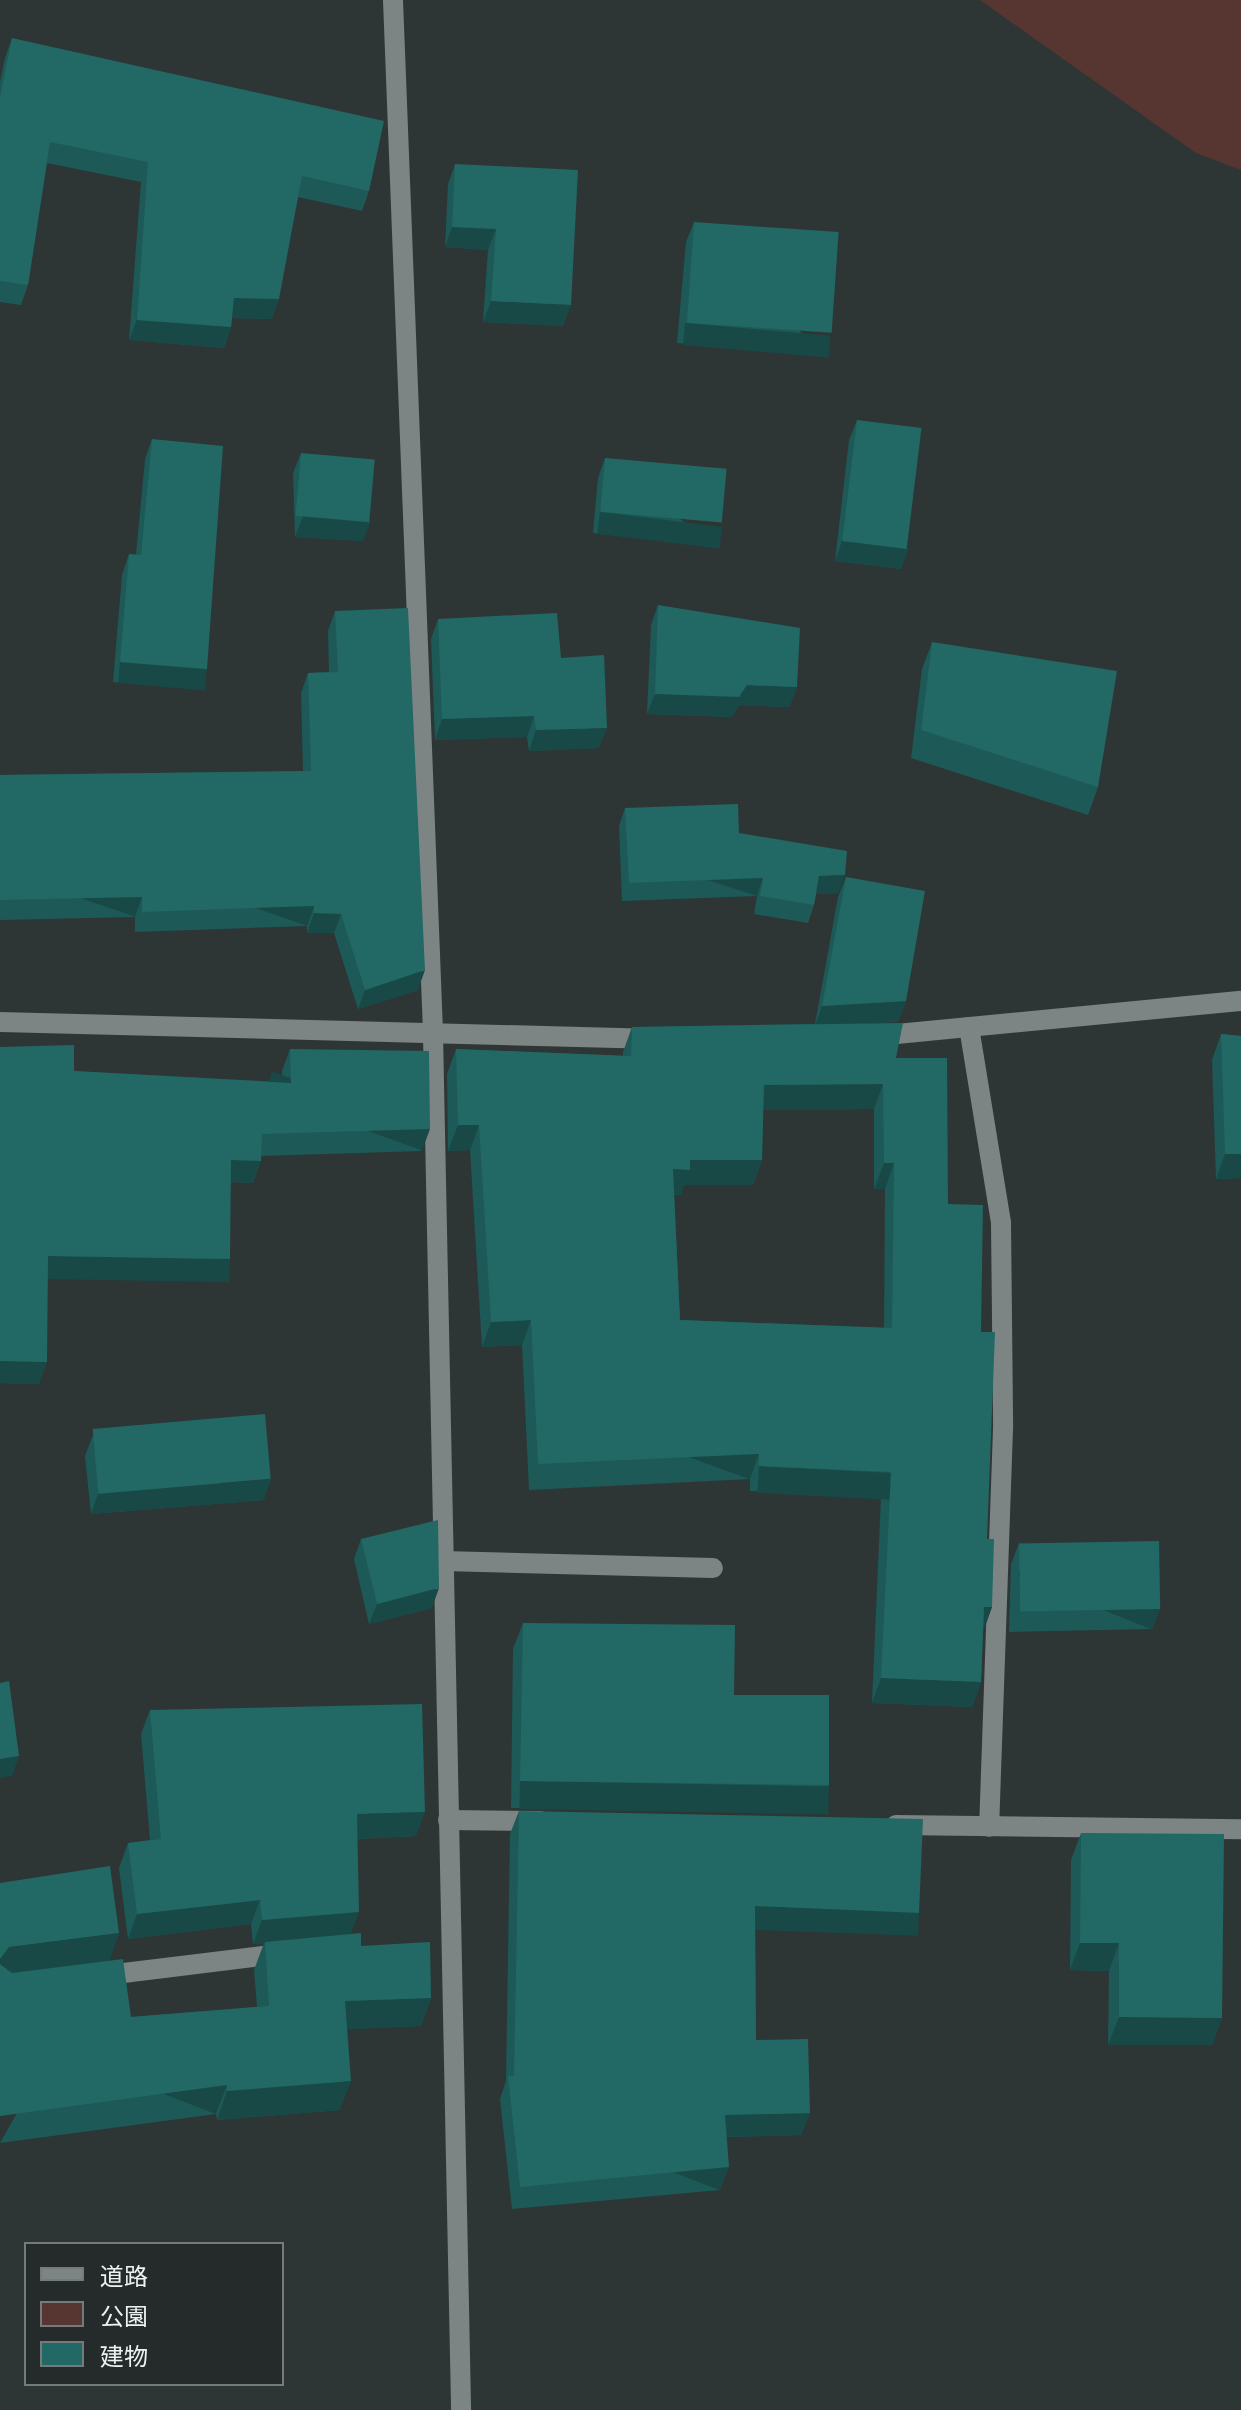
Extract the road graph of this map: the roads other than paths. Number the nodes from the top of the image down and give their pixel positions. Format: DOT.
graph roads {
  1 [pos="393,0"];
  2 [pos="1241,1001"];
  3 [pos="0,1022"];
  4 [pos="969,1027"];
  5 [pos="433,1034"];
  6 [pos="679,1039"];
  7 [pos="854,1039"];
  8 [pos="443,1561"];
  9 [pos="713,1568"];
  10 [pos="448,1820"];
  11 [pos="560,1821"];
  12 [pos="878,1825"];
  13 [pos="989,1827"];
  14 [pos="1241,1829"];
  15 [pos="422,1949"];
  16 [pos="451,1949"];
  17 [pos="306,1950"];
  18 [pos="75,1979"];
  19 [pos="461,2410"];
  1 -- 5 [label="street"];
  2 -- 4 [label="street"];
  3 -- 5 [label="street"];
  4 -- 7 [label="street"];
  4 -- 13 [label="street"];
  5 -- 6 [label="street"];
  5 -- 8 [label="street"];
  8 -- 9 [label="street"];
  8 -- 10 [label="street"];
  10 -- 11 [label="street"];
  10 -- 16 [label="street"];
  12 -- 13 [label="street"];
  13 -- 14 [label="street"];
  15 -- 16 [label="street"];
  16 -- 19 [label="street"];
  17 -- 18 [label="street"];
}
